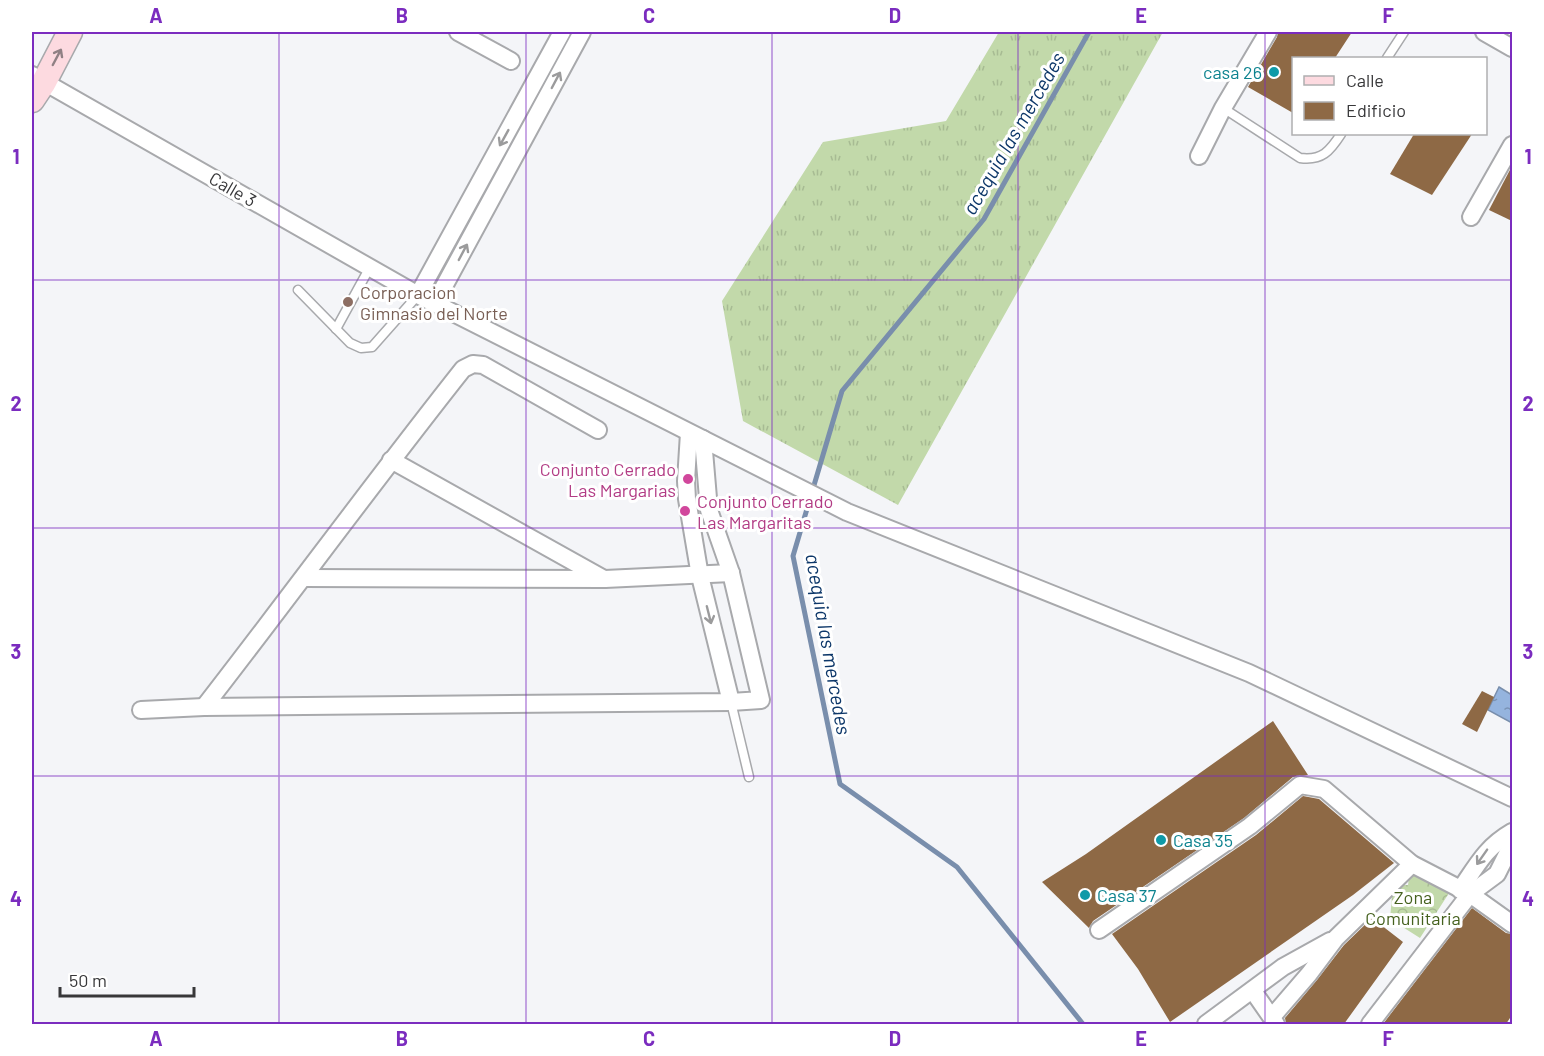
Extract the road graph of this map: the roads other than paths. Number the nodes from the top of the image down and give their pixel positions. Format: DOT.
graph roads {
  1 [pos="70,32"];
  2 [pos="458,32"];
  3 [pos="562,32"];
  4 [pos="582,32"];
  5 [pos="1268,32"];
  6 [pos="1404,32"];
  7 [pos="1484,32"];
  8 [pos="1512,48"];
  9 [pos="1389,57"];
  10 [pos="511,61"];
  11 [pos="36,86"];
  12 [pos="1223,108"];
  13 [pos="1340,135"];
  14 [pos="1512,145"];
  15 [pos="1198,156"];
  16 [pos="1471,217"];
  17 [pos="370,267"];
  18 [pos="298,290"];
  19 [pos="418,295"];
  20 [pos="435,303"];
  21 [pos="336,329"];
  22 [pos="598,430"];
  23 [pos="696,436"];
  24 [pos="391,460"];
  25 [pos="731,573"];
  26 [pos="700,576"];
  27 [pos="305,578"];
  28 [pos="605,579"];
  29 [pos="731,702"];
  30 [pos="204,707"];
  31 [pos="141,710"];
  32 [pos="749,777"];
  33 [pos="1512,798"];
  34 [pos="1512,832"];
  35 [pos="1512,844"];
  36 [pos="1412,864"];
  37 [pos="1465,892"];
  38 [pos="1512,924"];
  39 [pos="1099,930"];
  40 [pos="1336,938"];
  41 [pos="1253,991"];
  42 [pos="1274,1021"];
  43 [pos="1206,1024"];
  44 [pos="1370,1024"];
  11 -- 1 [label="main road, one-way"];
  2 -- 10 [label="street"];
  3 -- 19 [label="street, one-way"];
  20 -- 4 [label="street, one-way"];
  5 -- 12 [label="street"];
  6 -- 9 [label="lane"];
  7 -- 8 [label="street"];
  11 -- 17 [label="street, Calle 3"];
  12 -- 13 [label="lane"];
  12 -- 15 [label="street"];
  14 -- 16 [label="street"];
  17 -- 19 [label="street, Calle 3"];
  17 -- 21 [label="lane"];
  18 -- 21 [label="lane"];
  19 -- 20 [label="street, Calle 3"];
  19 -- 21 [label="lane"];
  20 -- 23 [label="street, Calle 3"];
  22 -- 24 [label="street"];
  23 -- 25 [label="street"];
  23 -- 26 [label="street"];
  23 -- 33 [label="street, Calle 3"];
  24 -- 27 [label="street"];
  24 -- 28 [label="street"];
  25 -- 26 [label="street"];
  25 -- 29 [label="street"];
  26 -- 28 [label="street"];
  26 -- 29 [label="street, one-way"];
  27 -- 28 [label="street"];
  27 -- 30 [label="street"];
  29 -- 30 [label="street"];
  29 -- 32 [label="lane"];
  30 -- 31 [label="street"];
  34 -- 37 [label="street, one-way"];
  35 -- 37 [label="street"];
  36 -- 37 [label="street"];
  36 -- 39 [label="street"];
  36 -- 40 [label="street"];
  37 -- 38 [label="street"];
  37 -- 44 [label="street"];
  40 -- 41 [label="street"];
  40 -- 42 [label="street"];
  41 -- 42 [label="street"];
  41 -- 43 [label="street"];
}
